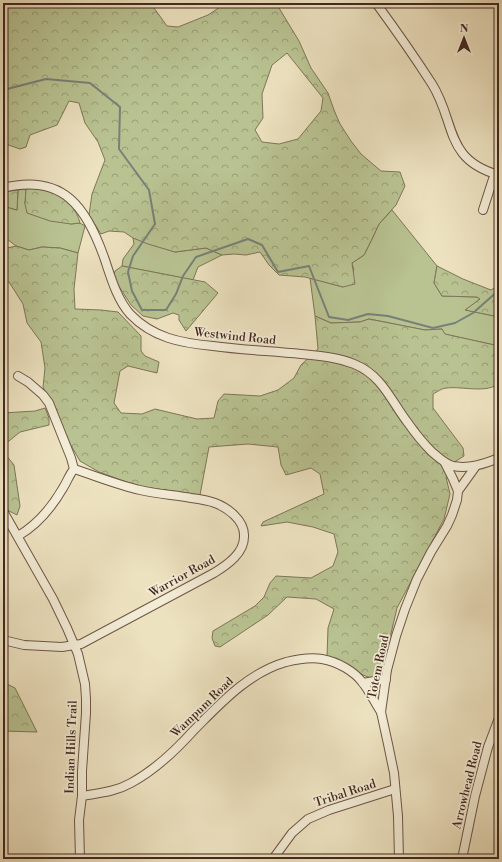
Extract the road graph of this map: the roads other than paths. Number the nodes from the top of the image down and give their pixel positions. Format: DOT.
graph roads {
  1 [pos="376,3"];
  2 [pos="497,175"];
  3 [pos="3,188"];
  4 [pos="483,210"];
  5 [pos="18,376"];
  6 [pos="499,458"];
  7 [pos="445,463"];
  8 [pos="476,466"];
  9 [pos="74,469"];
  10 [pos="458,491"];
  11 [pos="3,511"];
  12 [pos="18,536"];
  13 [pos="3,640"];
  14 [pos="74,646"];
  15 [pos="386,679"];
  16 [pos="363,683"];
  17 [pos="381,712"];
  18 [pos="499,718"];
  19 [pos="395,789"];
  20 [pos="82,796"];
  21 [pos="80,859"];
  22 [pos="273,859"];
  23 [pos="399,859"];
  24 [pos="462,859"];
  1 -- 2 [label="street"];
  2 -- 4 [label="street"];
  3 -- 7 [label="street, Westwind Road"];
  5 -- 9 [label="street"];
  6 -- 8 [label="street"];
  7 -- 8 [label="street"];
  7 -- 10 [label="street"];
  8 -- 10 [label="street, Totem Road"];
  9 -- 12 [label="street"];
  9 -- 14 [label="street, Warrior Road"];
  10 -- 15 [label="street, Totem Road"];
  11 -- 12 [label="street, Indian Hills Trail"];
  12 -- 14 [label="street, Indian Hills Trail"];
  13 -- 14 [label="street"];
  14 -- 20 [label="street, Indian Hills Trail"];
  15 -- 16 [label="street"];
  15 -- 17 [label="street, Totem Road"];
  16 -- 17 [label="street, Wampum Road"];
  16 -- 20 [label="street, Wampum Road"];
  17 -- 19 [label="street, Totem Road"];
  18 -- 24 [label="street, Arrowhead Road"];
  19 -- 22 [label="street, Tribal Road"];
  19 -- 23 [label="street, Totem Road"];
  20 -- 21 [label="street, Indian Hills Trail"];
}
